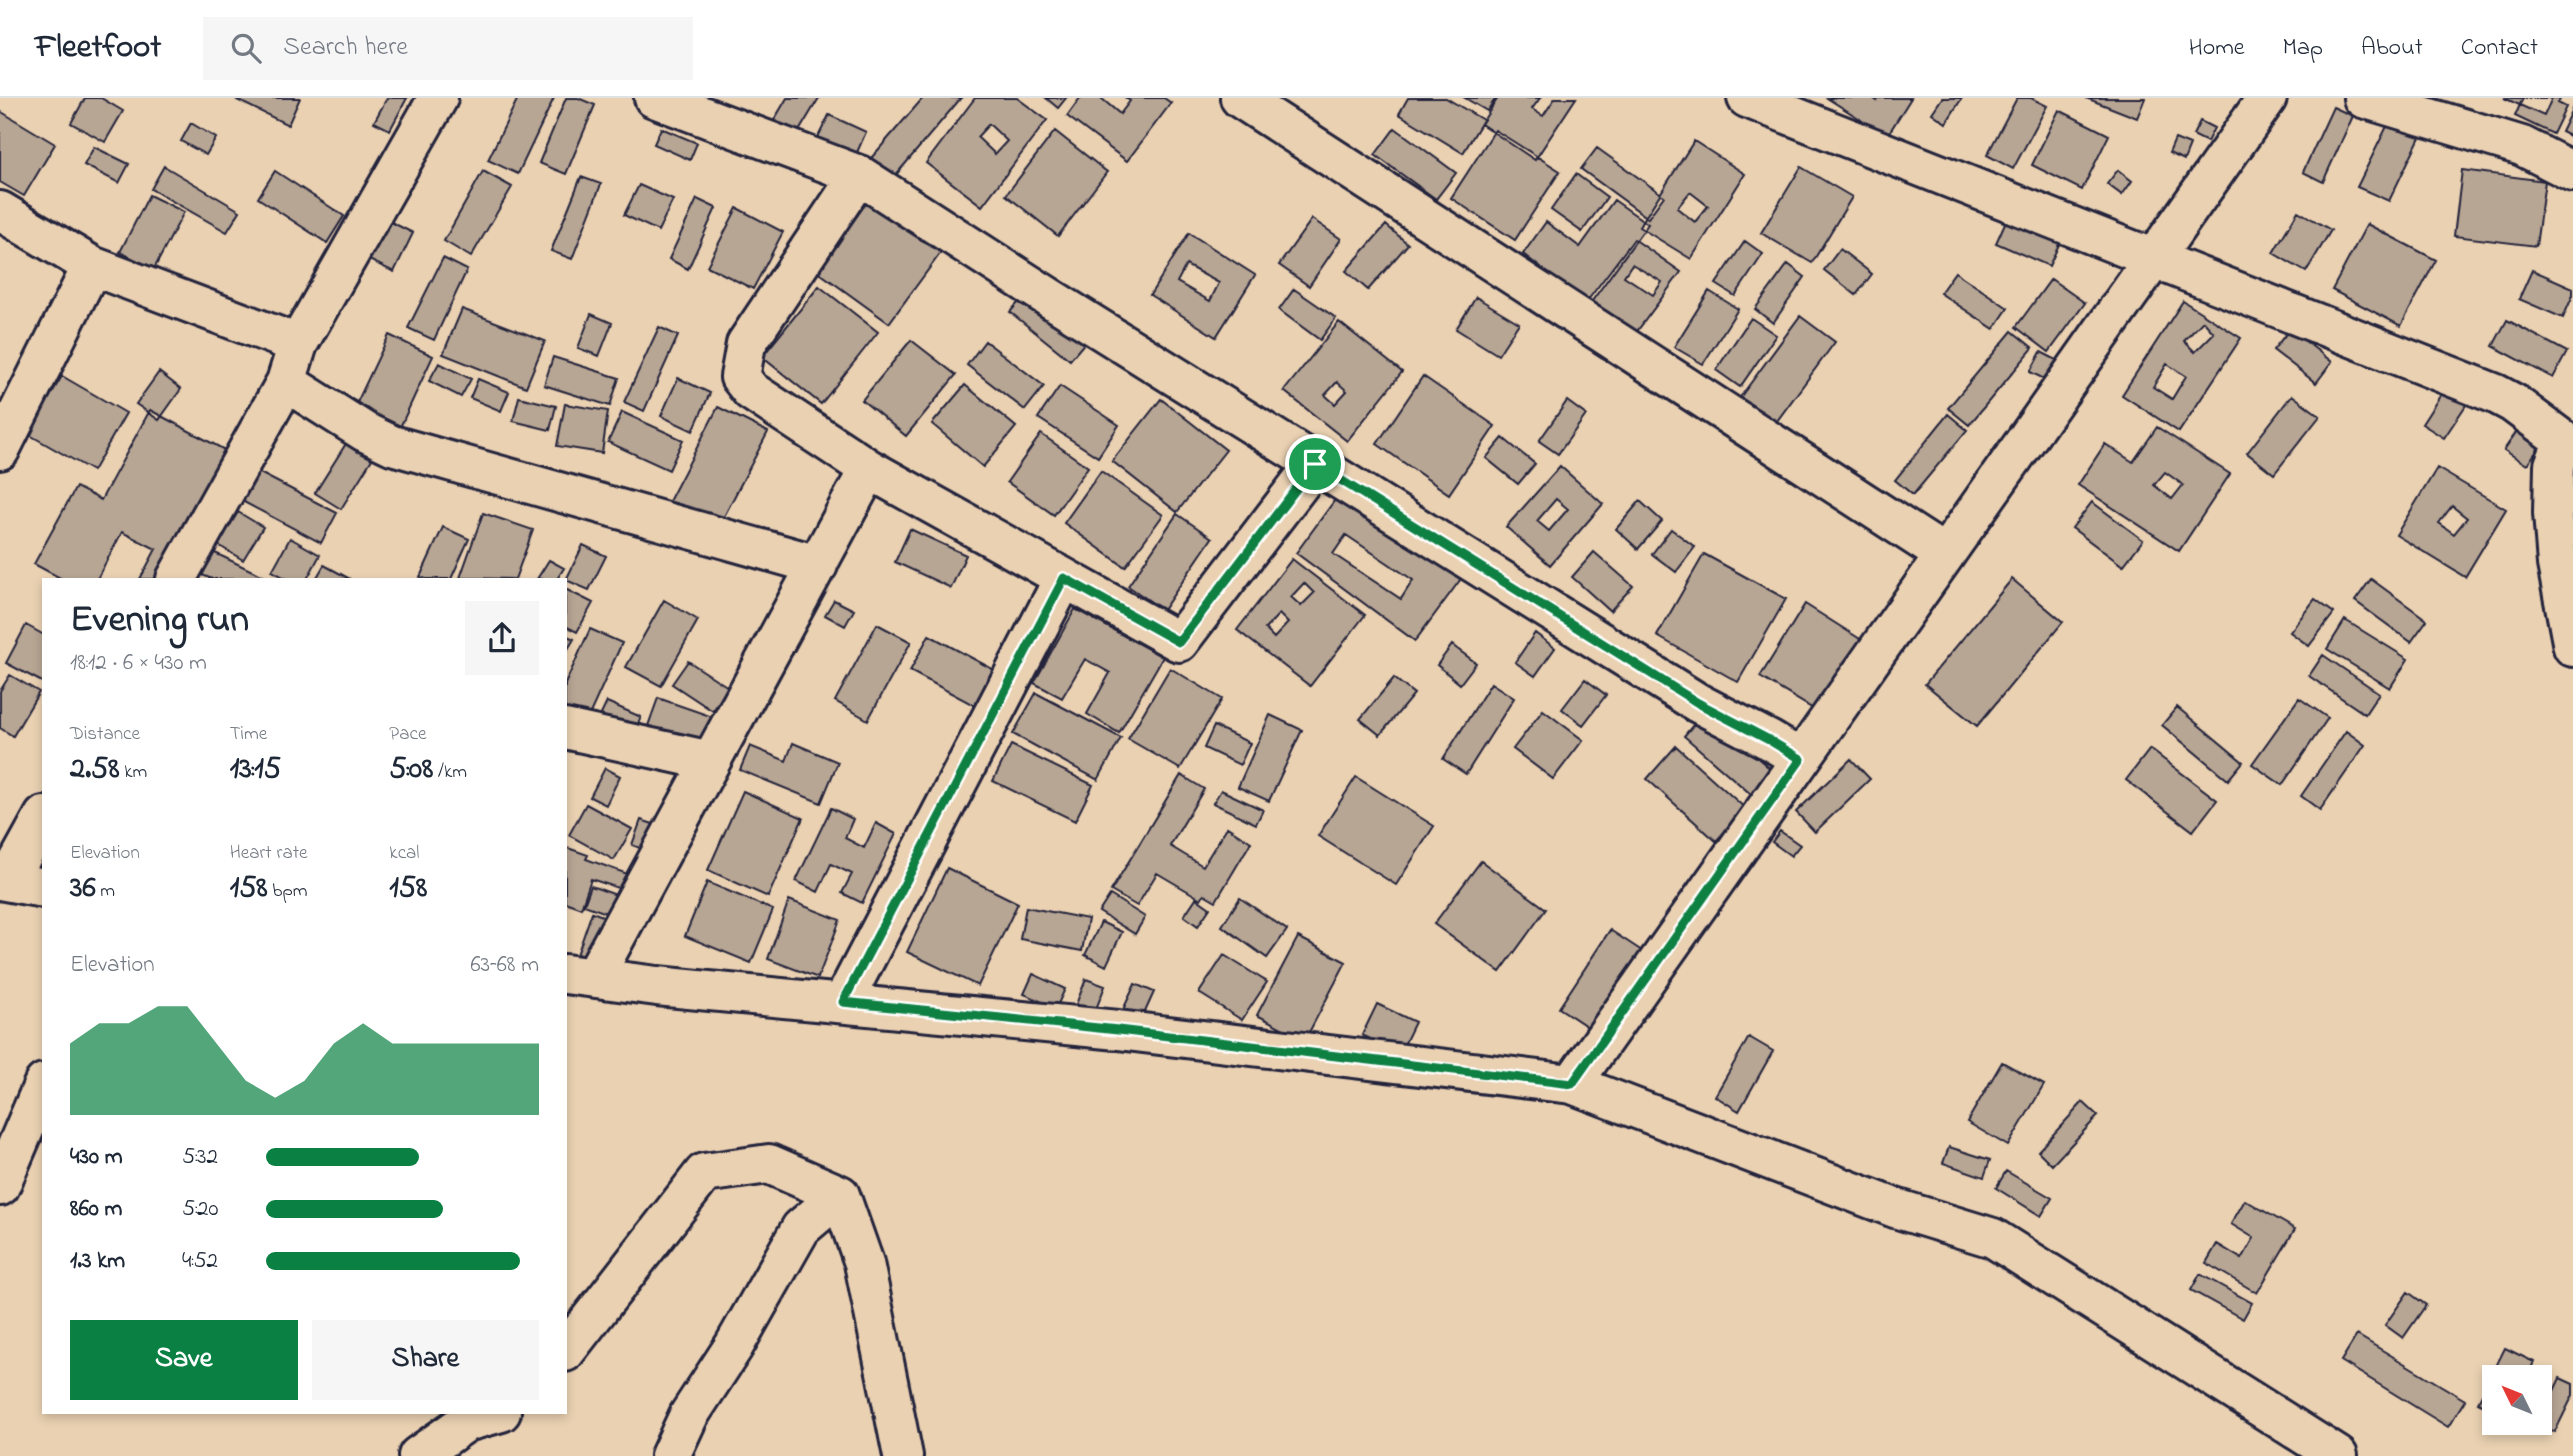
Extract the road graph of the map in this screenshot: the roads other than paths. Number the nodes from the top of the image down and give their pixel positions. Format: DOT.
graph roads {
  1 [pos="438,98"];
  2 [pos="654,98"];
  3 [pos="1240,98"];
  4 [pos="1747,98"];
  5 [pos="2267,98"];
  6 [pos="2363,98"];
  7 [pos="2573,172"];
  8 [pos="859,175"];
  9 [pos="0,211"];
  10 [pos="2152,260"];
  11 [pos="92,265"];
  12 [pos="298,344"];
  13 [pos="286,382"];
  14 [pos="0,450"];
  15 [pos="1315,464"];
  16 [pos="869,469"];
  17 [pos="1945,555"];
  18 [pos="818,565"];
  19 [pos="177,578"];
  20 [pos="1064,578"];
  21 [pos="2573,647"];
  22 [pos="567,729"];
  23 [pos="1801,759"];
  24 [pos="711,761"];
  25 [pos="42,821"];
  26 [pos="17,883"];
  27 [pos="580,976"];
  28 [pos="843,1002"];
  29 [pos="1572,1084"];
  30 [pos="42,1088"];
  31 [pos="0,1186"];
  32 [pos="840,1195"];
  33 [pos="567,1349"];
  34 [pos="493,1414"];
  35 [pos="418,1456"];
  36 [pos="670,1456"];
  37 [pos="903,1456"];
  38 [pos="2338,1456"];
  1 -- 12 [label="street"];
  2 -- 8 [label="street"];
  3 -- 17 [label="street"];
  4 -- 10 [label="street"];
  5 -- 10 [label="street"];
  6 -- 7 [label="street"];
  8 -- 15 [label="street"];
  8 -- 16 [label="street"];
  9 -- 11 [label="street"];
  10 -- 17 [label="street"];
  10 -- 21 [label="street"];
  11 -- 12 [label="street"];
  11 -- 14 [label="street"];
  12 -- 13 [label="street"];
  13 -- 18 [label="street"];
  13 -- 19 [label="street"];
  15 -- 20 [label="street"];
  15 -- 23 [label="street"];
  16 -- 18 [label="street"];
  16 -- 20 [label="street"];
  17 -- 23 [label="street"];
  18 -- 24 [label="street"];
  20 -- 28 [label="street"];
  22 -- 24 [label="street"];
  23 -- 29 [label="street"];
  24 -- 27 [label="street"];
  25 -- 26 [label="street"];
  27 -- 28 [label="street"];
  28 -- 29 [label="street"];
  29 -- 38 [label="street"];
  30 -- 31 [label="street"];
  32 -- 33 [label="street"];
  32 -- 36 [label="street"];
  32 -- 37 [label="street"];
  34 -- 35 [label="street"];
}
